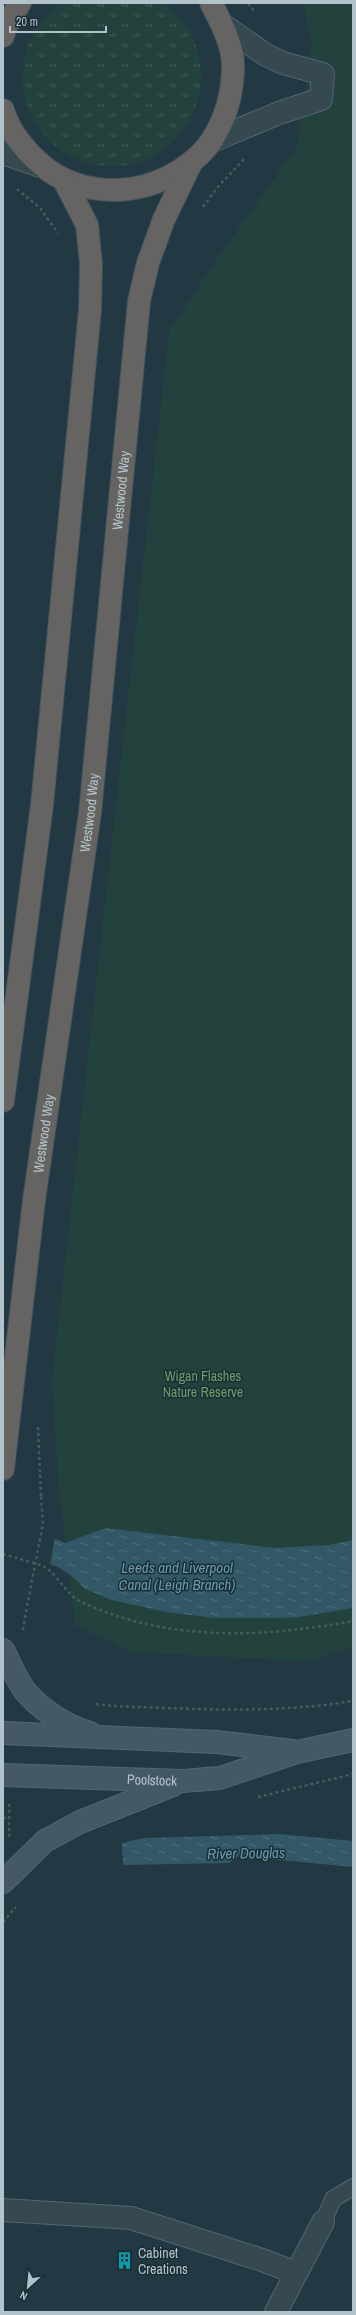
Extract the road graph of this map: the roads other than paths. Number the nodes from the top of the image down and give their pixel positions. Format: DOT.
graph roads {
  1 [pos="20,3"];
  2 [pos="210,3"];
  3 [pos="223,25"];
  4 [pos="4,31"];
  5 [pos="3,110"];
  6 [pos="212,141"];
  7 [pos="3,153"];
  8 [pos="191,163"];
  9 [pos="43,166"];
  10 [pos="64,180"];
  11 [pos="3,1101"];
  12 [pos="3,1469"];
  13 [pos="3,1650"];
  14 [pos="3,1733"];
  15 [pos="106,1738"];
  16 [pos="353,1740"];
  17 [pos="297,1752"];
  18 [pos="3,1775"];
  19 [pos="183,1782"];
  20 [pos="3,1882"];
  21 [pos="353,2187"];
  22 [pos="3,2210"];
  23 [pos="323,2222"];
  24 [pos="296,2273"];
  25 [pos="276,2312"];
  1 -- 4 [label="highway"];
  2 -- 3 [label="highway"];
  3 -- 6 [label="highway"];
  3 -- 6 [label="street"];
  5 -- 9 [label="highway"];
  6 -- 8 [label="highway"];
  7 -- 9 [label="street"];
  8 -- 10 [label="highway"];
  8 -- 12 [label="highway, Westwood Way"];
  9 -- 10 [label="highway"];
  10 -- 11 [label="highway"];
  13 -- 15 [label="main road"];
  14 -- 15 [label="main road, Poolstock"];
  15 -- 17 [label="main road, Poolstock"];
  16 -- 17 [label="main road, Poolstock"];
  17 -- 19 [label="main road, Poolstock"];
  18 -- 19 [label="main road, Poolstock"];
  19 -- 20 [label="main road"];
  21 -- 23 [label="lane"];
  22 -- 24 [label="street"];
  23 -- 24 [label="street"];
  24 -- 25 [label="street"];
}
